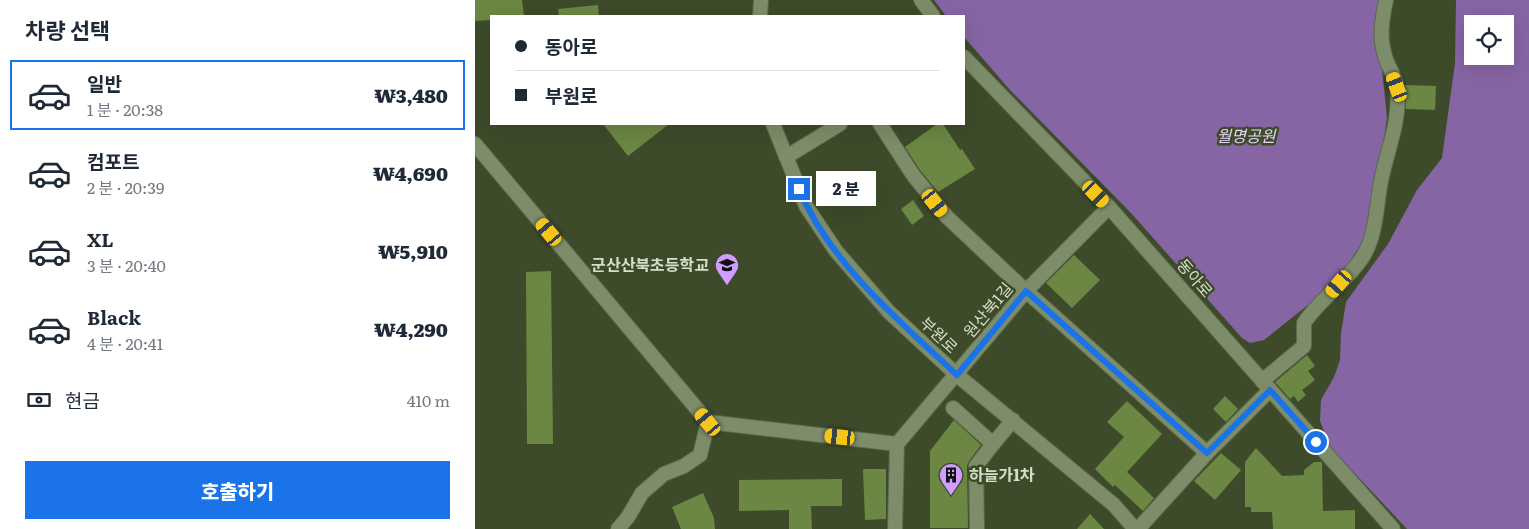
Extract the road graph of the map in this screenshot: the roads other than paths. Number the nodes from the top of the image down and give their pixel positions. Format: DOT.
graph roads {
  1 [pos="761,0"];
  2 [pos="921,0"];
  3 [pos="1386,0"];
  4 [pos="760,15"];
  5 [pos="932,15"];
  6 [pos="965,57"];
  7 [pos="773,125"];
  8 [pos="837,125"];
  9 [pos="881,125"];
  10 [pos="475,144"];
  11 [pos="786,156"];
  12 [pos="1109,208"];
  13 [pos="1026,291"];
  14 [pos="957,375"];
  15 [pos="1266,386"];
  16 [pos="953,408"];
  17 [pos="1013,420"];
  18 [pos="708,422"];
  19 [pos="897,444"];
  20 [pos="993,444"];
  21 [pos="1207,453"];
  22 [pos="618,529"];
  23 [pos="895,529"];
  24 [pos="977,529"];
  25 [pos="1137,529"];
  26 [pos="1393,529"];
  1 -- 4 [label="street"];
  2 -- 5 [label="street"];
  3 -- 15 [label="street"];
  6 -- 12 [label="street, 동아로"];
  7 -- 11 [label="street, 부원로"];
  8 -- 11 [label="street"];
  9 -- 13 [label="street"];
  10 -- 18 [label="street"];
  11 -- 14 [label="street, 부원로"];
  12 -- 13 [label="street, 원산북1길"];
  12 -- 15 [label="street, 동아로"];
  13 -- 14 [label="street, 원산북1길"];
  13 -- 21 [label="street"];
  14 -- 17 [label="street, 부원로"];
  14 -- 19 [label="street, 원산북1길"];
  15 -- 21 [label="street"];
  15 -- 26 [label="street, 동아로"];
  16 -- 20 [label="street"];
  17 -- 20 [label="street"];
  17 -- 25 [label="street, 부원로"];
  18 -- 19 [label="street"];
  18 -- 22 [label="street"];
  19 -- 23 [label="street"];
  20 -- 24 [label="street"];
  21 -- 25 [label="street"];
}
